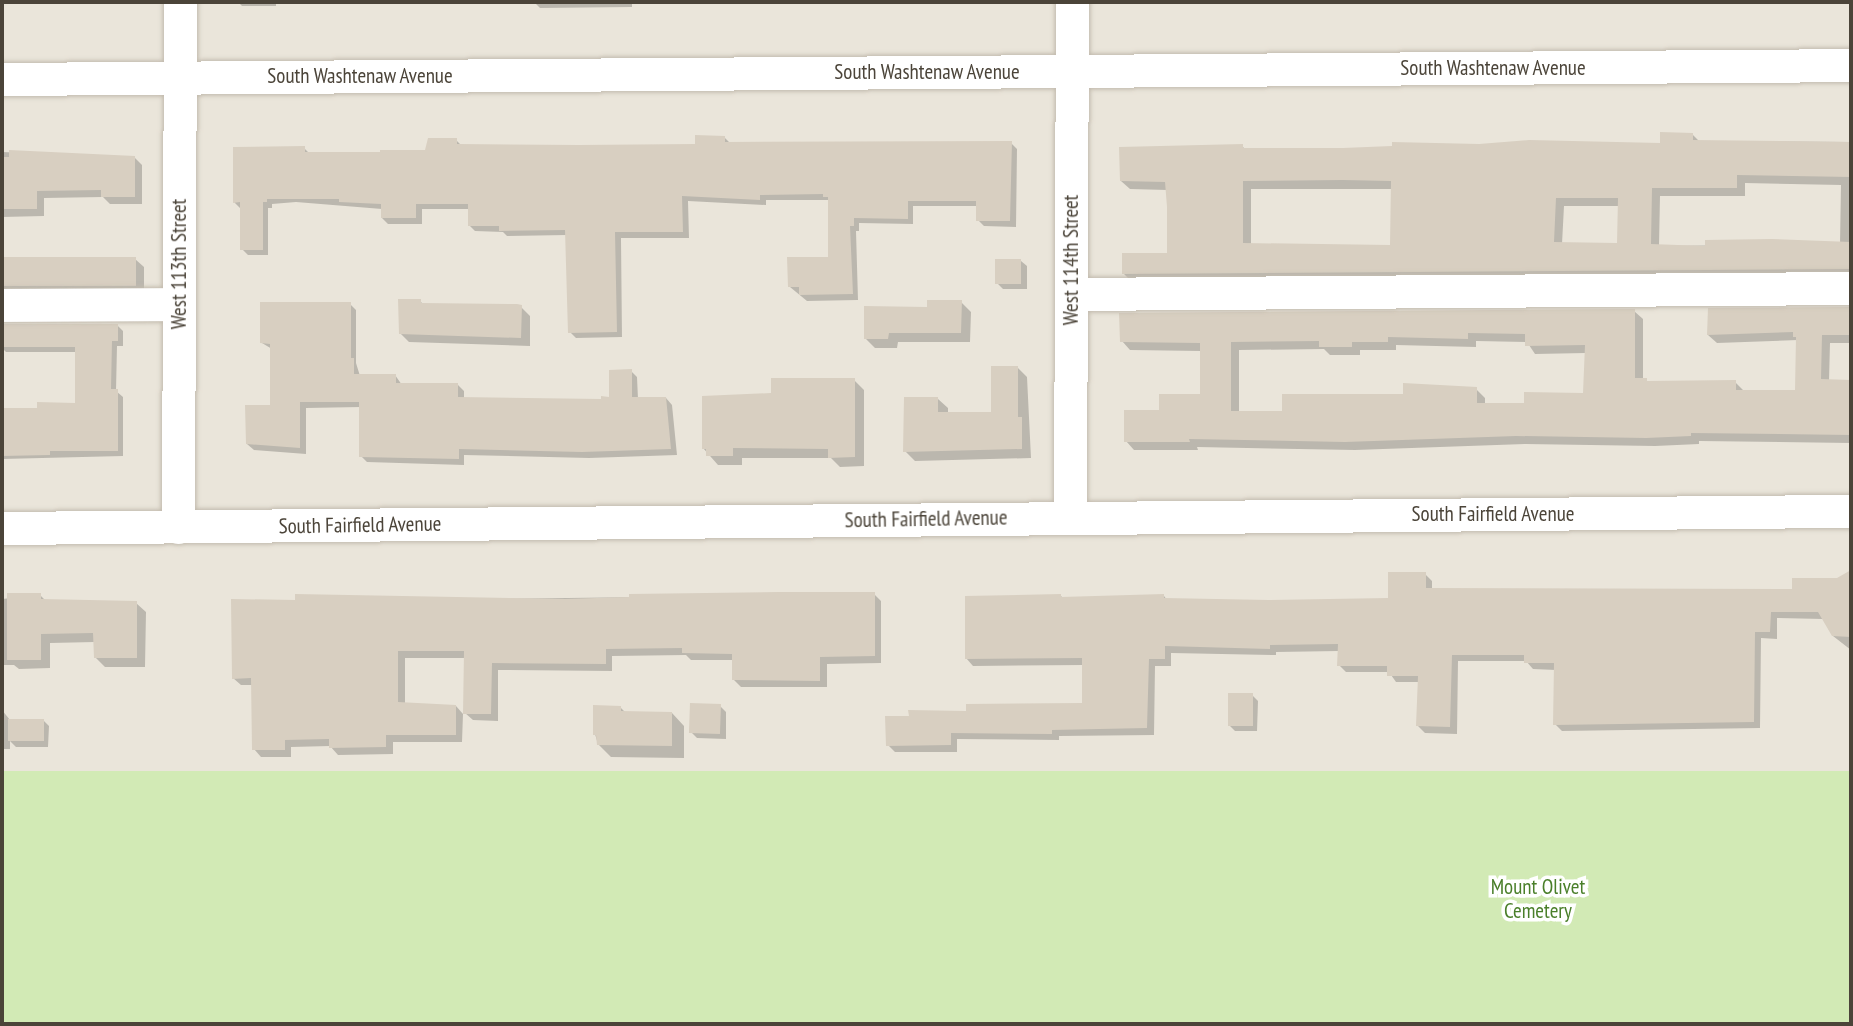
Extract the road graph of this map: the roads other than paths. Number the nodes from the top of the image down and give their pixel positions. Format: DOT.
graph roads {
  1 [pos="180,2"];
  2 [pos="1072,2"];
  3 [pos="1851,65"];
  4 [pos="1071,71"];
  5 [pos="180,78"];
  6 [pos="2,79"];
  7 [pos="1851,288"];
  8 [pos="1071,294"];
  9 [pos="179,304"];
  10 [pos="2,305"];
  11 [pos="1851,511"];
  12 [pos="1070,518"];
  13 [pos="178,527"];
  14 [pos="2,528"];
  1 -- 5 [label="street, West 113th Street"];
  2 -- 4 [label="street, West 114th Street"];
  3 -- 4 [label="street, South Washtenaw Avenue"];
  4 -- 5 [label="street, South Washtenaw Avenue"];
  4 -- 8 [label="street, West 114th Street"];
  5 -- 6 [label="street, South Washtenaw Avenue"];
  5 -- 9 [label="street, West 113th Street"];
  7 -- 8 [label="street"];
  8 -- 12 [label="street, West 114th Street"];
  9 -- 10 [label="street"];
  9 -- 13 [label="street, West 113th Street"];
  11 -- 12 [label="street, South Fairfield Avenue"];
  12 -- 13 [label="street, South Fairfield Avenue"];
  13 -- 14 [label="street, South Fairfield Avenue"];
}
